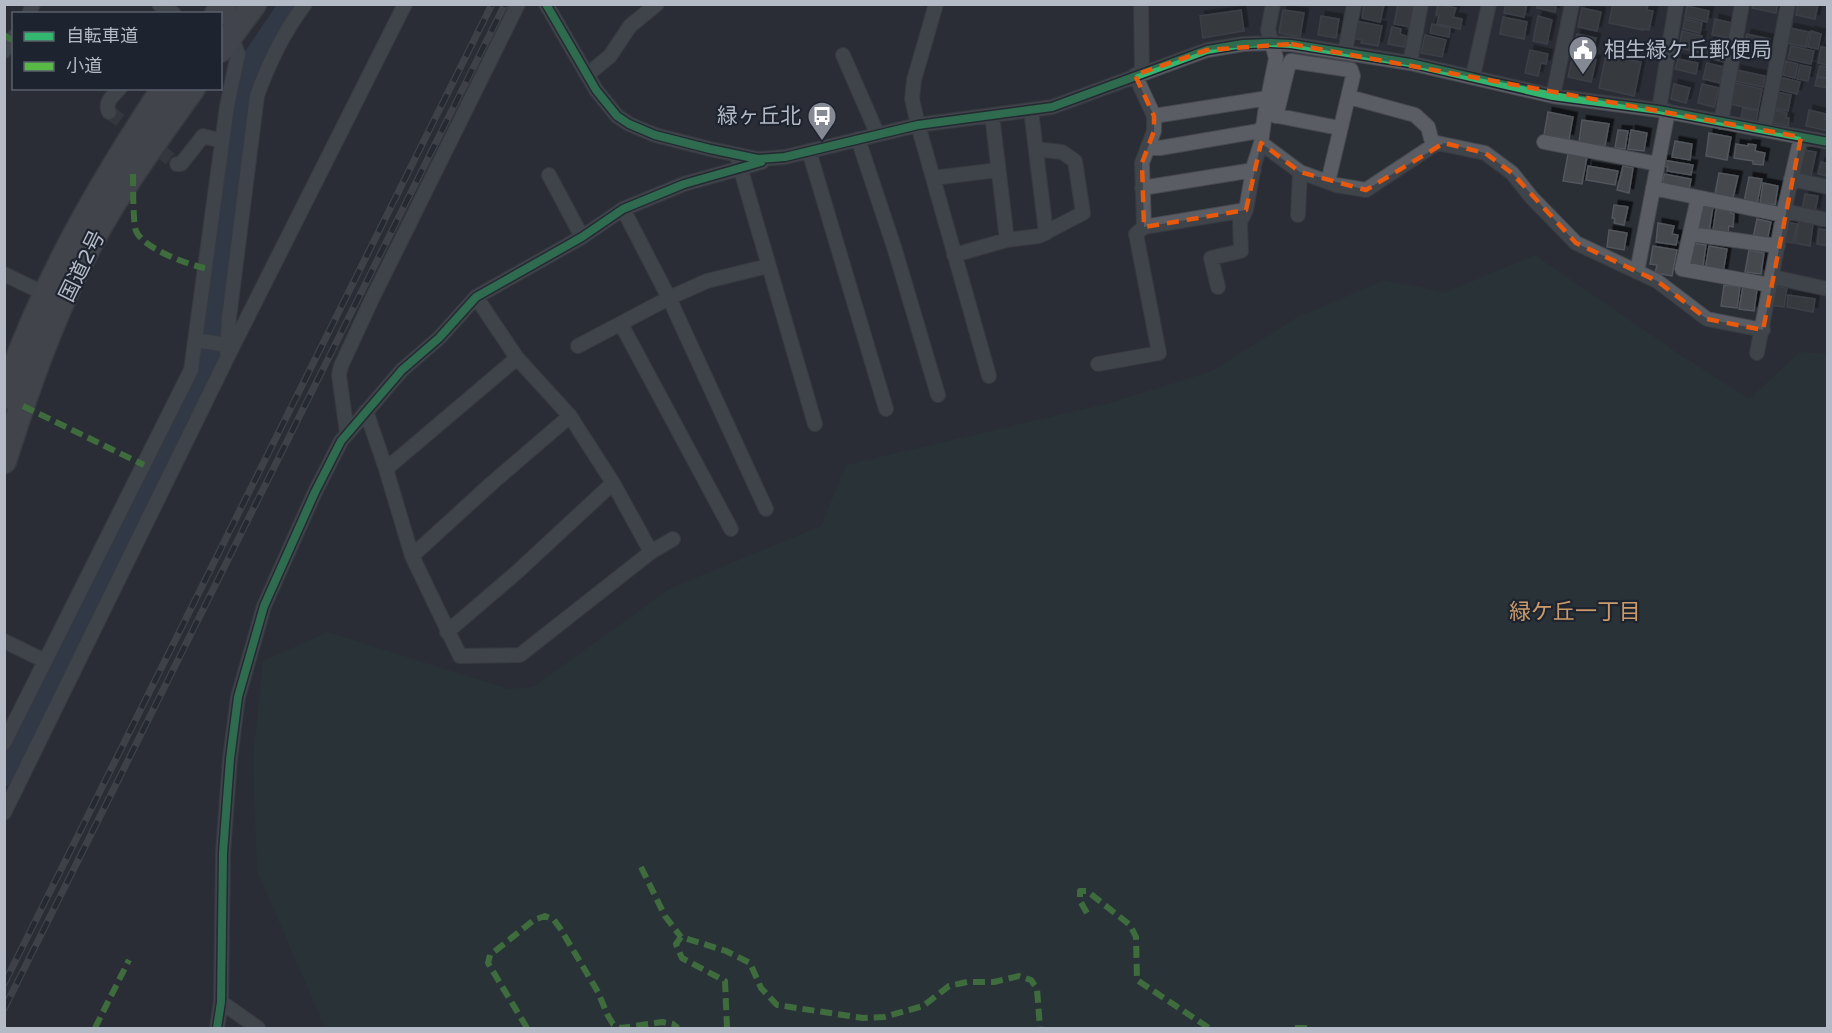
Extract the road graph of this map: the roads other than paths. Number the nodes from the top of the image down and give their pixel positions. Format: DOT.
graph roads {
  1 [pos="254,4"];
  2 [pos="305,4"];
  3 [pos="405,4"];
  4 [pos="518,4"];
  5 [pos="546,4"];
  6 [pos="657,4"];
  7 [pos="936,4"];
  8 [pos="1141,4"];
  9 [pos="1273,4"];
  10 [pos="1354,4"];
  11 [pos="1421,4"];
  12 [pos="1489,4"];
  13 [pos="1572,4"];
  14 [pos="1676,4"];
  15 [pos="1742,4"];
  16 [pos="1788,4"];
  17 [pos="226,43"];
  18 [pos="1270,43"];
  19 [pos="1345,52"];
  20 [pos="843,55"];
  21 [pos="1410,63"];
  22 [pos="1138,73"];
  23 [pos="587,75"];
  24 [pos="1473,76"];
  25 [pos="118,90"];
  26 [pos="163,90"];
  27 [pos="192,90"];
  28 [pos="1553,96"];
  29 [pos="1348,97"];
  30 [pos="1268,98"];
  31 [pos="1031,110"];
  32 [pos="1663,111"];
  33 [pos="109,112"];
  34 [pos="992,115"];
  35 [pos="1154,116"];
  36 [pos="1268,118"];
  37 [pos="1721,122"];
  38 [pos="918,125"];
  39 [pos="1339,128"];
  40 [pos="1764,130"];
  41 [pos="877,134"];
  42 [pos="1801,137"];
  43 [pos="858,139"];
  44 [pos="222,141"];
  45 [pos="1544,142"];
  46 [pos="1827,142"];
  47 [pos="1261,143"];
  48 [pos="1148,146"];
  49 [pos="1433,146"];
  50 [pos="1036,148"];
  51 [pos="809,151"];
  52 [pos="738,161"];
  53 [pos="177,164"];
  54 [pos="1658,164"];
  55 [pos="998,170"];
  56 [pos="1254,170"];
  57 [pos="1300,172"];
  58 [pos="549,175"];
  59 [pos="933,178"];
  60 [pos="1791,179"];
  61 [pos="1328,182"];
  62 [pos="1827,187"];
  63 [pos="1142,188"];
  64 [pos="1653,188"];
  65 [pos="1698,198"];
  66 [pos="623,209"];
  67 [pos="1246,210"];
  68 [pos="1784,213"];
  69 [pos="1298,215"];
  70 [pos="1827,220"];
  71 [pos="1144,227"];
  72 [pos="1046,233"];
  73 [pos="1690,234"];
  74 [pos="582,237"];
  75 [pos="1007,240"];
  76 [pos="1778,246"];
  77 [pos="954,255"];
  78 [pos="768,266"];
  79 [pos="1637,272"];
  80 [pos="4,274"];
  81 [pos="1771,281"];
  82 [pos="1218,287"];
  83 [pos="1827,289"];
  84 [pos="45,294"];
  85 [pos="476,297"];
  86 [pos="669,298"];
  87 [pos="621,324"];
  88 [pos="1763,330"];
  89 [pos="196,340"];
  90 [pos="227,345"];
  91 [pos="578,346"];
  92 [pos="1757,353"];
  93 [pos="517,358"];
  94 [pos="226,361"];
  95 [pos="1098,364"];
  96 [pos="988,376"];
  97 [pos="938,395"];
  98 [pos="4,397"];
  99 [pos="886,409"];
  100 [pos="366,411"];
  101 [pos="570,416"];
  102 [pos="816,424"];
  103 [pos="347,433"];
  104 [pos="4,461"];
  105 [pos="386,469"];
  106 [pos="613,483"];
  107 [pos="766,509"];
  108 [pos="731,529"];
  109 [pos="673,539"];
  110 [pos="651,552"];
  111 [pos="412,556"];
  112 [pos="447,632"];
  113 [pos="4,641"];
  114 [pos="45,661"];
  115 [pos="4,743"];
  116 [pos="4,813"];
  117 [pos="220,1002"];
  118 [pos="217,1029"];
  119 [pos="258,1029"];
  1 -- 17 [label="highway"];
  2 -- 90 [label="street"];
  3 -- 94 [label="street"];
  4 -- 103 [label="street"];
  5 -- 23 [label="street"];
  6 -- 23 [label="street"];
  7 -- 38 [label="street"];
  8 -- 22 [label="street"];
  9 -- 18 [label="street"];
  10 -- 19 [label="street"];
  11 -- 21 [label="street"];
  12 -- 24 [label="street"];
  13 -- 28 [label="street"];
  14 -- 32 [label="street"];
  15 -- 37 [label="street"];
  16 -- 40 [label="street"];
  17 -- 44 [label="street"];
  18 -- 19 [label="street"];
  18 -- 22 [label="street"];
  18 -- 30 [label="street"];
  19 -- 21 [label="street"];
  20 -- 41 [label="street"];
  21 -- 24 [label="street"];
  22 -- 31 [label="street"];
  22 -- 35 [label="street"];
  23 -- 52 [label="street"];
  24 -- 28 [label="street"];
  25 -- 33 [label="street"];
  26 -- 84 [label="highway, 国道2号"];
  27 -- 104 [label="highway, 国道2号"];
  28 -- 32 [label="street"];
  29 -- 36 [label="street"];
  29 -- 39 [label="street"];
  29 -- 49 [label="street"];
  30 -- 35 [label="street"];
  30 -- 36 [label="street"];
  31 -- 34 [label="street"];
  31 -- 50 [label="street"];
  32 -- 37 [label="street"];
  32 -- 54 [label="street"];
  34 -- 38 [label="street"];
  34 -- 55 [label="street"];
  35 -- 48 [label="street"];
  36 -- 39 [label="street"];
  36 -- 47 [label="street"];
  36 -- 48 [label="street"];
  37 -- 40 [label="street"];
  38 -- 41 [label="street"];
  38 -- 59 [label="street"];
  39 -- 61 [label="street"];
  40 -- 42 [label="street"];
  41 -- 43 [label="street"];
  42 -- 46 [label="street"];
  42 -- 60 [label="street"];
  43 -- 51 [label="street"];
  43 -- 97 [label="street"];
  44 -- 53 [label="street"];
  44 -- 89 [label="street"];
  45 -- 54 [label="street"];
  47 -- 56 [label="street"];
  47 -- 57 [label="street"];
  48 -- 63 [label="street"];
  49 -- 61 [label="street"];
  49 -- 79 [label="street"];
  50 -- 72 [label="street"];
  50 -- 72 [label="street"];
  51 -- 52 [label="street"];
  51 -- 99 [label="street"];
  52 -- 66 [label="street"];
  52 -- 78 [label="street"];
  54 -- 64 [label="street"];
  55 -- 59 [label="street"];
  55 -- 75 [label="street"];
  56 -- 63 [label="street"];
  56 -- 67 [label="street"];
  57 -- 61 [label="street"];
  57 -- 69 [label="street"];
  58 -- 74 [label="street"];
  59 -- 77 [label="street"];
  60 -- 62 [label="street"];
  60 -- 68 [label="street"];
  63 -- 71 [label="street"];
  64 -- 65 [label="street"];
  64 -- 79 [label="street"];
  65 -- 68 [label="street"];
  65 -- 73 [label="street"];
  66 -- 74 [label="street"];
  66 -- 86 [label="street"];
  67 -- 71 [label="street"];
  67 -- 82 [label="street"];
  68 -- 70 [label="street"];
  68 -- 76 [label="street"];
  71 -- 95 [label="street"];
  72 -- 75 [label="street"];
  73 -- 76 [label="street"];
  73 -- 81 [label="street"];
  74 -- 85 [label="street"];
  75 -- 77 [label="street"];
  76 -- 81 [label="street"];
  77 -- 96 [label="street"];
  78 -- 86 [label="street"];
  78 -- 102 [label="street"];
  79 -- 88 [label="street"];
  80 -- 84 [label="street"];
  81 -- 83 [label="street"];
  81 -- 88 [label="street"];
  84 -- 98 [label="highway, 国道2号"];
  85 -- 93 [label="street"];
  85 -- 100 [label="street"];
  86 -- 87 [label="street"];
  86 -- 107 [label="street"];
  87 -- 91 [label="street"];
  87 -- 108 [label="street"];
  88 -- 92 [label="street"];
  89 -- 90 [label="street"];
  89 -- 114 [label="street"];
  90 -- 94 [label="street"];
  93 -- 101 [label="street"];
  93 -- 105 [label="street"];
  94 -- 116 [label="street"];
  100 -- 103 [label="street"];
  100 -- 105 [label="street"];
  101 -- 106 [label="street"];
  101 -- 111 [label="street"];
  103 -- 117 [label="street"];
  105 -- 111 [label="street"];
  106 -- 110 [label="street"];
  106 -- 112 [label="street"];
  109 -- 110 [label="street"];
  110 -- 112 [label="street"];
  111 -- 112 [label="street"];
  113 -- 114 [label="street"];
  114 -- 115 [label="street"];
  117 -- 118 [label="street"];
  117 -- 119 [label="street"];
}
